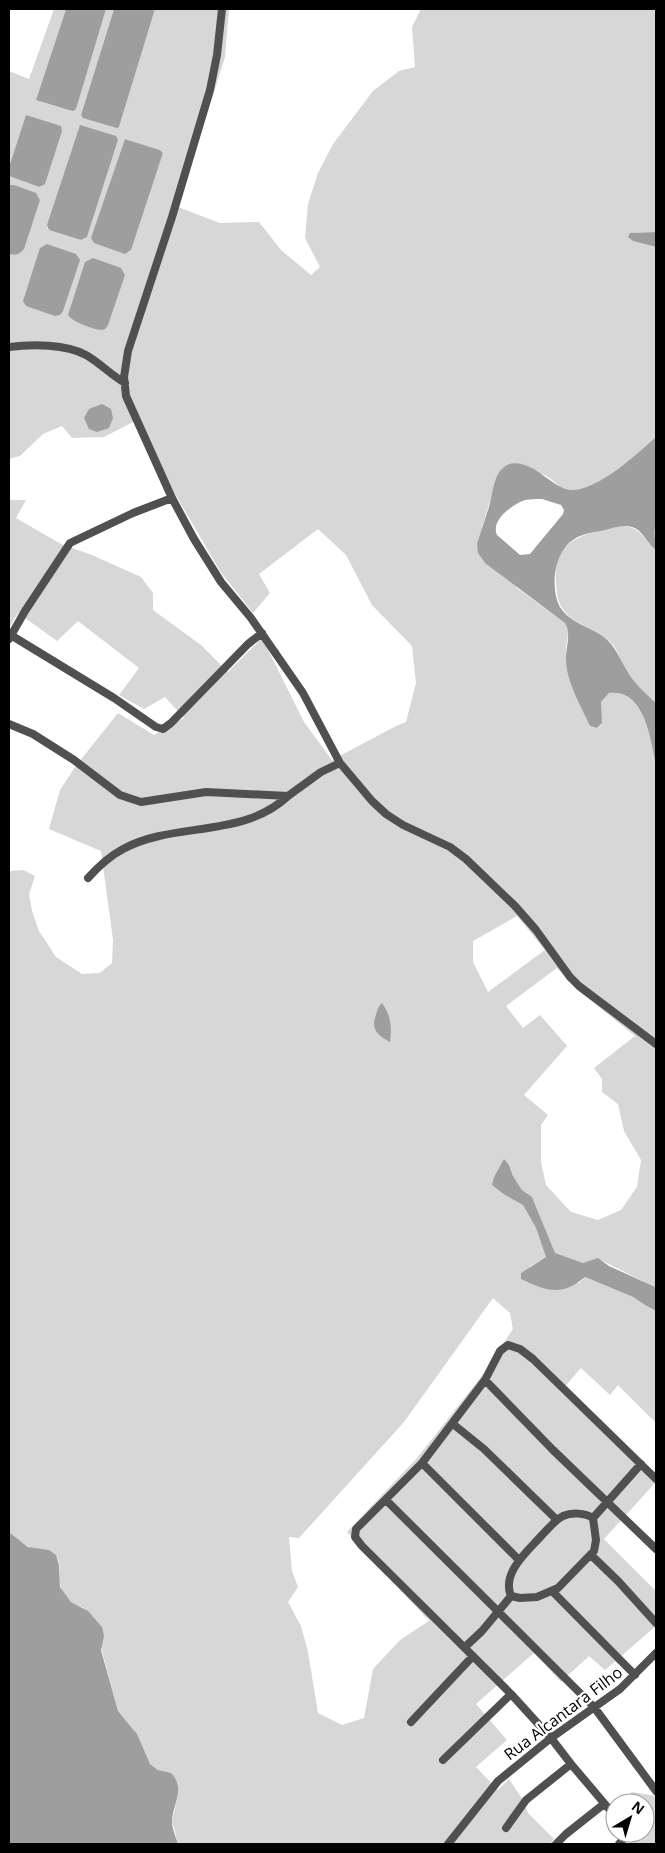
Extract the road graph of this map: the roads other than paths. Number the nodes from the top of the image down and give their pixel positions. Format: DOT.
graph roads {
  1 [pos="222,9"];
  2 [pos="9,347"];
  3 [pos="125,383"];
  4 [pos="172,498"];
  5 [pos="262,633"];
  6 [pos="10,636"];
  7 [pos="9,724"];
  8 [pos="340,763"];
  9 [pos="288,796"];
  10 [pos="88,878"];
  11 [pos="656,1044"];
  12 [pos="485,1380"];
  13 [pos="453,1424"];
  14 [pos="422,1463"];
  15 [pos="641,1464"];
  16 [pos="656,1479"];
  17 [pos="386,1500"];
  18 [pos="608,1502"];
  19 [pos="593,1518"];
  20 [pos="557,1520"];
  21 [pos="656,1549"];
  22 [pos="591,1555"];
  23 [pos="519,1560"];
  24 [pos="553,1592"];
  25 [pos="511,1596"];
  26 [pos="497,1611"];
  27 [pos="656,1623"];
  28 [pos="465,1647"];
  29 [pos="656,1653"];
  30 [pos="473,1656"];
  31 [pos="635,1675"];
  32 [pos="511,1694"];
  33 [pos="594,1707"];
  34 [pos="411,1722"];
  35 [pos="552,1738"];
  36 [pos="443,1760"];
  37 [pos="571,1764"];
  38 [pos="656,1791"];
  39 [pos="604,1804"];
  40 [pos="506,1828"];
  41 [pos="448,1844"];
  42 [pos="556,1844"];
  1 -- 3 [label="street"];
  2 -- 3 [label="street"];
  3 -- 4 [label="street"];
  4 -- 5 [label="street"];
  4 -- 6 [label="street"];
  5 -- 6 [label="street"];
  5 -- 8 [label="street"];
  7 -- 9 [label="street"];
  8 -- 9 [label="street"];
  8 -- 11 [label="street"];
  9 -- 10 [label="street"];
  12 -- 13 [label="street"];
  12 -- 15 [label="street"];
  12 -- 18 [label="street"];
  13 -- 14 [label="street"];
  13 -- 20 [label="street"];
  14 -- 17 [label="street"];
  14 -- 23 [label="street"];
  15 -- 16 [label="street"];
  15 -- 18 [label="street"];
  17 -- 26 [label="street"];
  17 -- 28 [label="street"];
  18 -- 19 [label="street"];
  18 -- 21 [label="street"];
  19 -- 20 [label="street"];
  19 -- 22 [label="street"];
  20 -- 23 [label="street"];
  22 -- 24 [label="street"];
  22 -- 27 [label="street"];
  23 -- 25 [label="street"];
  24 -- 25 [label="street"];
  24 -- 31 [label="street"];
  25 -- 26 [label="street"];
  26 -- 28 [label="street"];
  26 -- 33 [label="street"];
  28 -- 30 [label="street"];
  29 -- 31 [label="street, Rua Alcantara Filho"];
  30 -- 32 [label="street"];
  30 -- 34 [label="street"];
  31 -- 33 [label="street, Rua Alcantara Filho"];
  32 -- 35 [label="street"];
  32 -- 36 [label="street"];
  33 -- 35 [label="street, Rua Alcantara Filho"];
  33 -- 38 [label="street"];
  35 -- 37 [label="street"];
  35 -- 41 [label="street, Rua Alcantara Filho"];
  37 -- 39 [label="street"];
  37 -- 40 [label="street"];
  39 -- 42 [label="street"];
}
